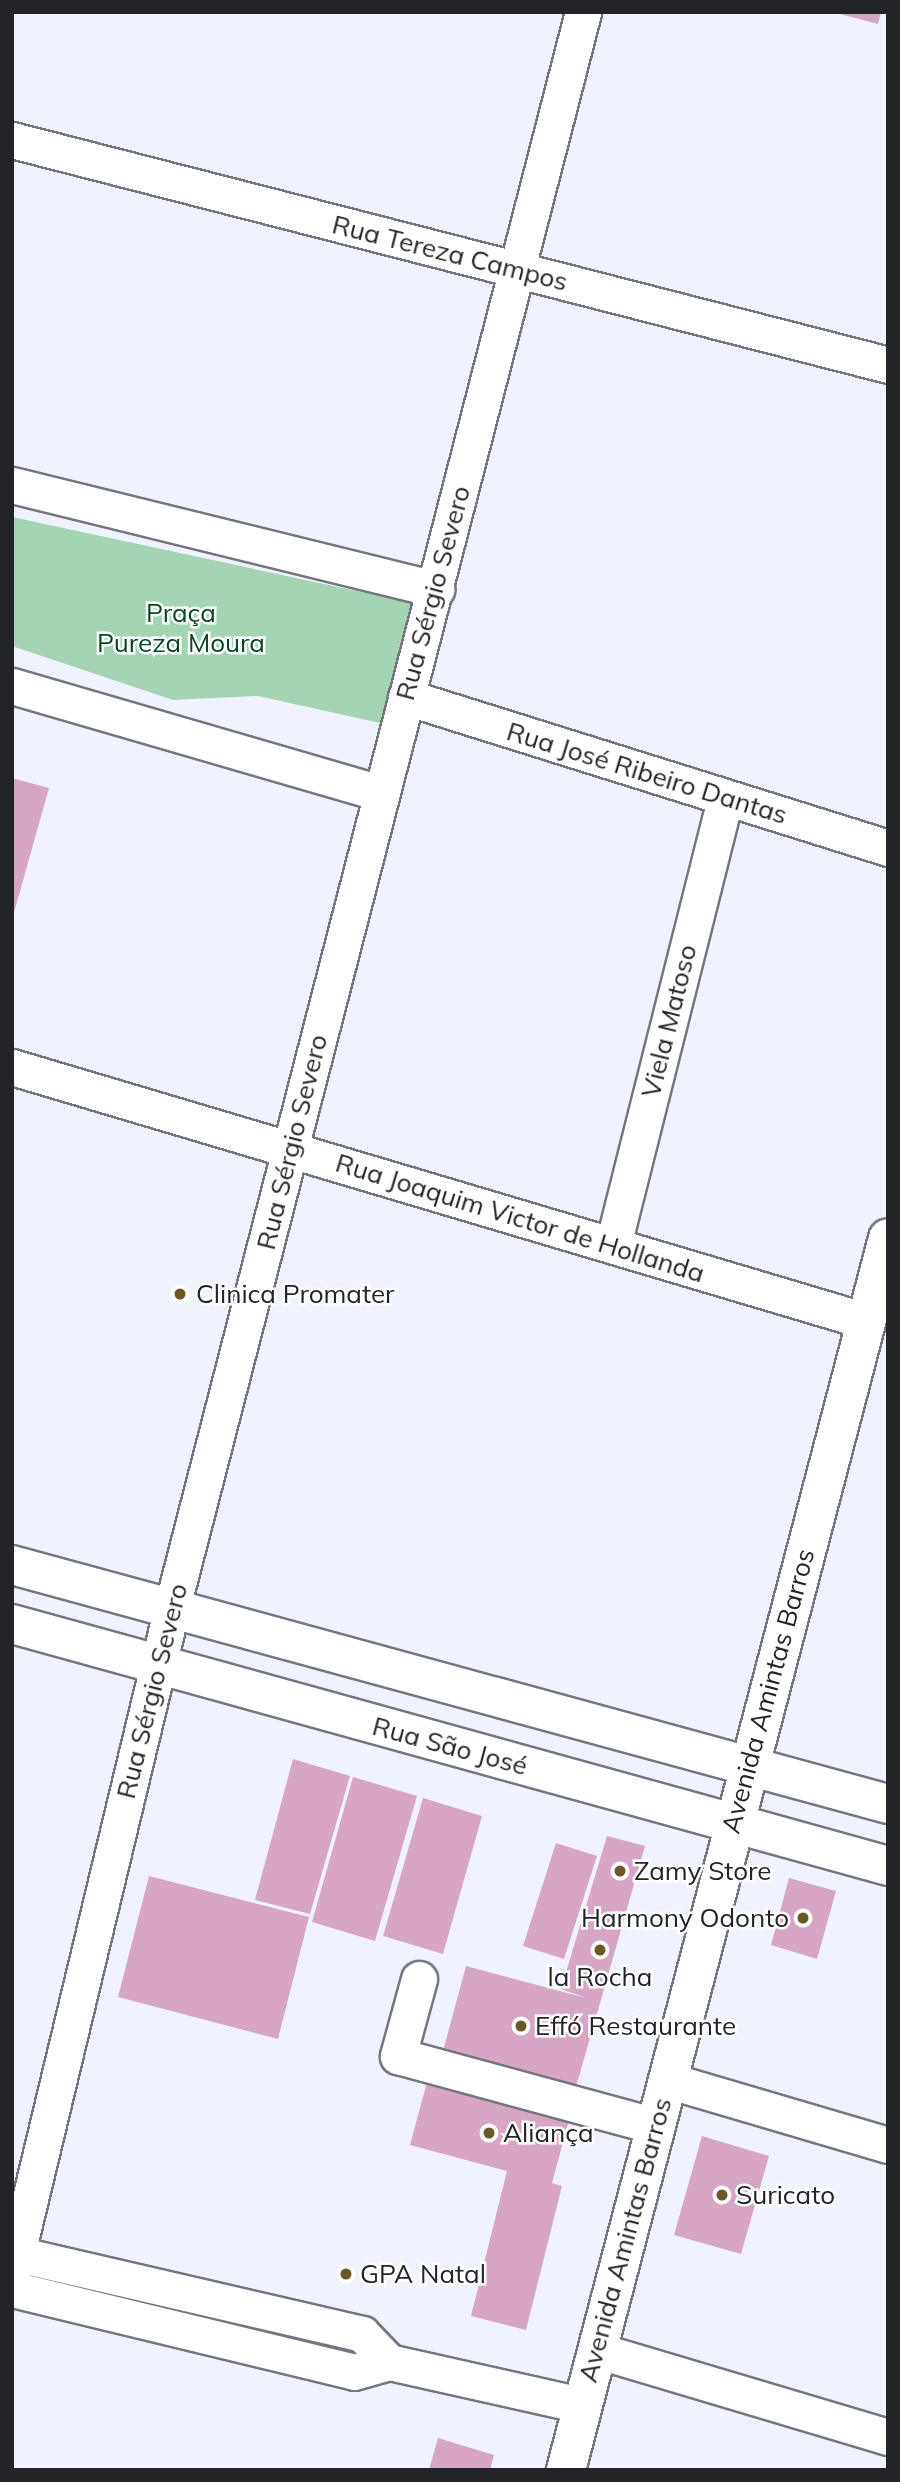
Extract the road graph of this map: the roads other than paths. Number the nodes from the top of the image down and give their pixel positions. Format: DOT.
graph roads {
  1 [pos="583,12"];
  2 [pos="12,140"];
  3 [pos="514,269"];
  4 [pos="888,365"];
  5 [pos="12,485"];
  6 [pos="436,589"];
  7 [pos="12,686"];
  8 [pos="406,698"];
  9 [pos="380,793"];
  10 [pos="725,798"];
  11 [pos="888,848"];
  12 [pos="12,1067"];
  13 [pos="290,1149"];
  14 [pos="888,1238"];
  15 [pos="612,1245"];
  16 [pos="866,1321"];
  17 [pos="12,1564"];
  18 [pos="171,1611"];
  19 [pos="12,1624"];
  20 [pos="157,1667"];
  21 [pos="747,1768"];
  22 [pos="888,1804"];
  23 [pos="734,1822"];
  24 [pos="888,1866"];
  25 [pos="419,1979"];
  26 [pos="667,2080"];
  27 [pos="655,2126"];
  28 [pos="888,2146"];
  29 [pos="14,2261"];
  30 [pos="12,2289"];
  31 [pos="596,2350"];
  32 [pos="389,2362"];
  33 [pos="580,2405"];
  34 [pos="888,2437"];
  35 [pos="566,2470"];
  1 -- 3 [label="street, Rua Sérgio Severo"];
  2 -- 3 [label="street, Rua Tereza Campos"];
  3 -- 4 [label="street, Rua Tereza Campos"];
  3 -- 6 [label="street, Rua Sérgio Severo"];
  5 -- 6 [label="street"];
  6 -- 8 [label="street, Rua Sérgio Severo"];
  7 -- 9 [label="street"];
  8 -- 9 [label="street, Rua Sérgio Severo"];
  8 -- 10 [label="street, Rua José Ribeiro Dantas"];
  9 -- 13 [label="street, Rua Sérgio Severo"];
  10 -- 11 [label="street, Rua José Ribeiro Dantas"];
  10 -- 15 [label="street, Viela Matoso"];
  12 -- 13 [label="street, Rua Joaquim Victor de Hollanda"];
  13 -- 15 [label="street, Rua Joaquim Victor de Hollanda"];
  13 -- 18 [label="street, Rua Sérgio Severo"];
  14 -- 16 [label="main road, Avenida Amintas Barros"];
  15 -- 16 [label="street, Rua Joaquim Victor de Hollanda"];
  16 -- 21 [label="main road, Avenida Amintas Barros"];
  17 -- 18 [label="main road"];
  18 -- 20 [label="street, Rua Sérgio Severo"];
  18 -- 21 [label="main road"];
  19 -- 20 [label="main road, Rua São José"];
  20 -- 23 [label="main road, Rua São José"];
  20 -- 29 [label="street, Rua Sérgio Severo"];
  21 -- 22 [label="main road"];
  21 -- 23 [label="main road, Avenida Amintas Barros"];
  23 -- 24 [label="main road, Rua São José"];
  23 -- 26 [label="main road, Avenida Amintas Barros"];
  25 -- 27 [label="street"];
  26 -- 27 [label="main road, Avenida Amintas Barros"];
  26 -- 28 [label="street"];
  27 -- 31 [label="main road, Avenida Amintas Barros"];
  29 -- 32 [label="street"];
  30 -- 32 [label="street"];
  31 -- 33 [label="main road, Avenida Amintas Barros"];
  31 -- 34 [label="street"];
  32 -- 33 [label="street"];
  33 -- 35 [label="main road, Avenida Amintas Barros"];
}
